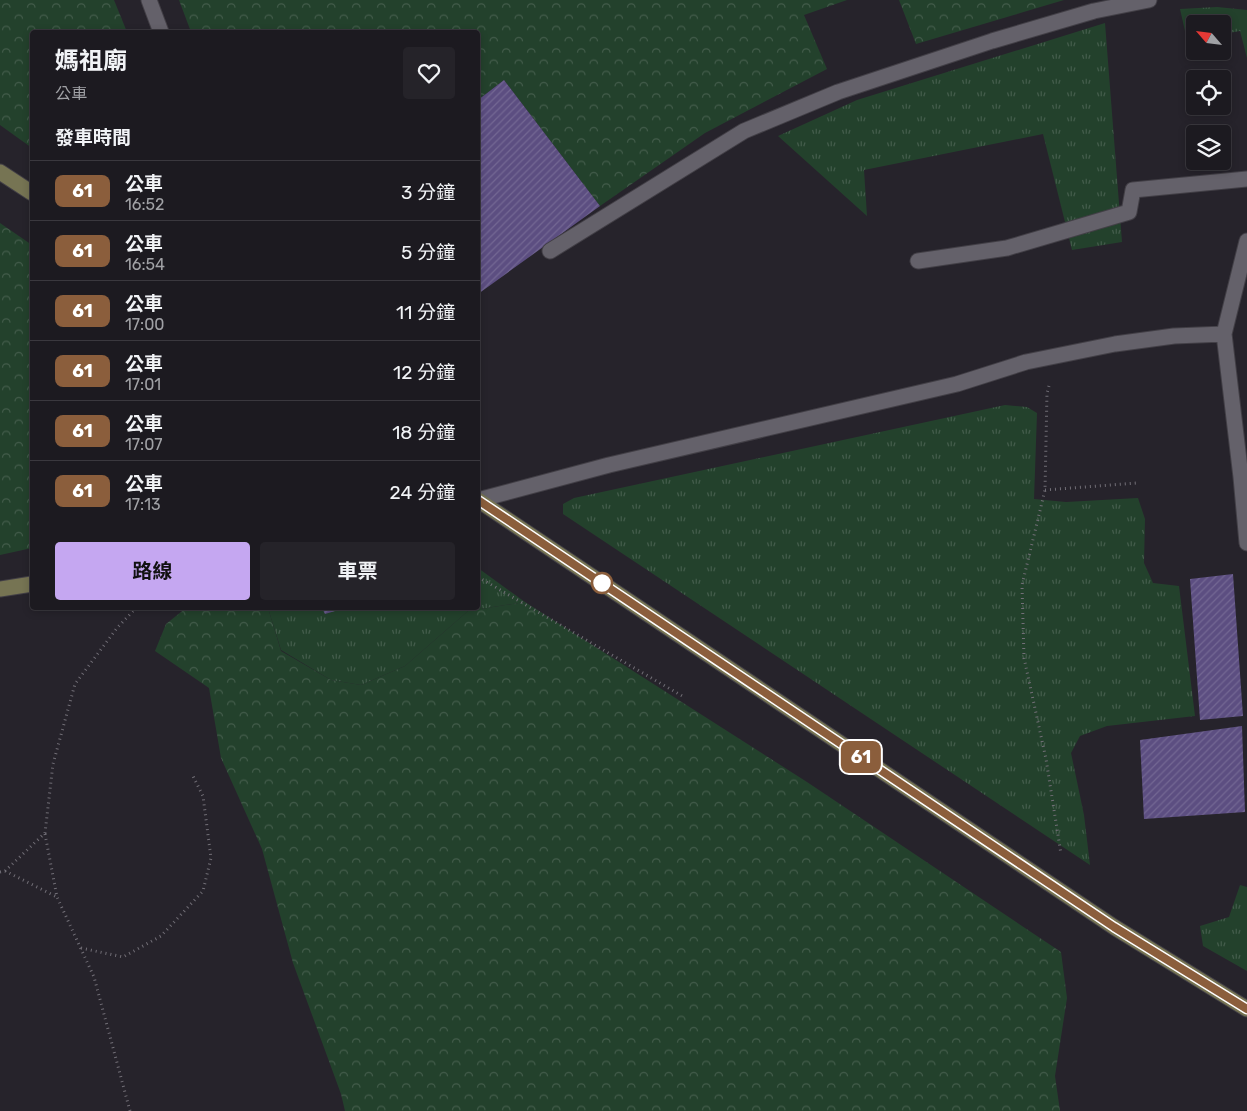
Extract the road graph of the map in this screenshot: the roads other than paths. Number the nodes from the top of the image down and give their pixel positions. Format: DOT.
graph roads {
  1 [pos="149,0"];
  2 [pos="1148,0"];
  3 [pos="161,30"];
  4 [pos="0,172"];
  5 [pos="1247,179"];
  6 [pos="30,192"];
  7 [pos="1247,241"];
  8 [pos="550,251"];
  9 [pos="918,261"];
  10 [pos="1224,334"];
  11 [pos="1244,477"];
  12 [pos="480,499"];
  13 [pos="480,501"];
  14 [pos="1247,543"];
  15 [pos="30,584"];
  16 [pos="0,589"];
  17 [pos="1247,1009"];
  1 -- 3 [label="street"];
  2 -- 8 [label="street"];
  4 -- 6 [label="main road"];
  5 -- 9 [label="street"];
  7 -- 10 [label="street"];
  10 -- 11 [label="street"];
  10 -- 12 [label="street"];
  11 -- 14 [label="street"];
  13 -- 17 [label="main road"];
  15 -- 16 [label="main road"];
}
